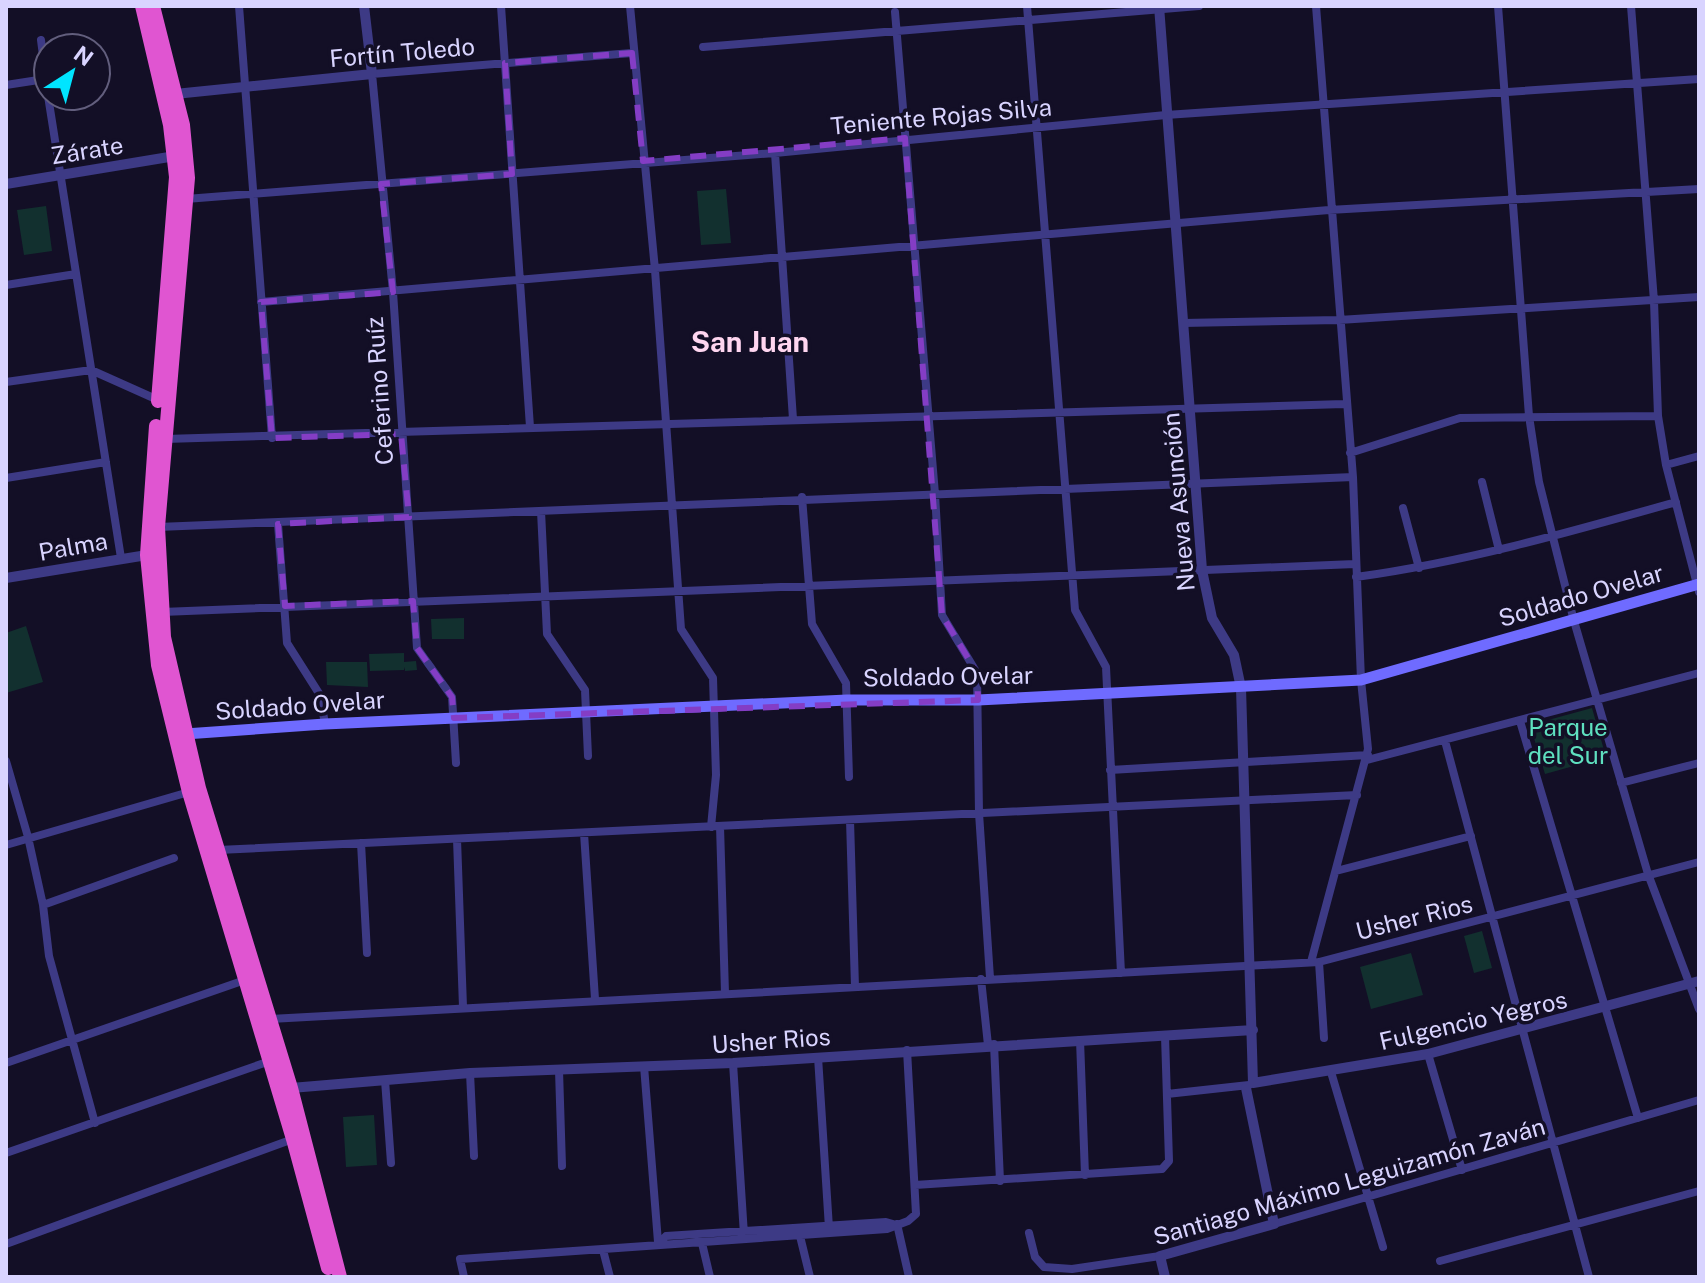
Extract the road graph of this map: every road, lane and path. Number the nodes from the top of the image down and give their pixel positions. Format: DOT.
graph roads {
  1 [pos="142,6"];
  2 [pos="153,6"];
  3 [pos="239,6"];
  4 [pos="364,6"];
  5 [pos="501,6"];
  6 [pos="630,6"];
  7 [pos="1027,6"];
  8 [pos="1199,6"];
  9 [pos="1316,6"];
  10 [pos="1498,6"];
  11 [pos="1631,6"];
  12 [pos="1159,7"];
  13 [pos="895,12"];
  14 [pos="1028,19"];
  15 [pos="897,33"];
  16 [pos="703,47"];
  17 [pos="632,53"];
  18 [pos="505,63"];
  19 [pos="372,74"];
  20 [pos="1699,79"];
  21 [pos="32,81"];
  22 [pos="1638,84"];
  23 [pos="6,85"];
  24 [pos="245,86"];
  25 [pos="1505,91"];
  26 [pos="175,94"];
  27 [pos="1323,104"];
  28 [pos="51,112"];
  29 [pos="1166,115"];
  30 [pos="1038,127"];
  31 [pos="905,138"];
  32 [pos="775,153"];
  33 [pos="175,156"];
  34 [pos="643,161"];
  35 [pos="61,174"];
  36 [pos="512,174"];
  37 [pos="6,184"];
  38 [pos="381,184"];
  39 [pos="1699,189"];
  40 [pos="1644,193"];
  41 [pos="253,194"];
  42 [pos="186,199"];
  43 [pos="1512,201"];
  44 [pos="1329,210"];
  45 [pos="1175,224"];
  46 [pos="1042,233"];
  47 [pos="913,247"];
  48 [pos="780,259"];
  49 [pos="655,270"];
  50 [pos="76,274"];
  51 [pos="521,281"];
  52 [pos="6,285"];
  53 [pos="393,292"];
  54 [pos="1699,297"];
  55 [pos="1654,301"];
  56 [pos="261,302"];
  57 [pos="1522,308"];
  58 [pos="1339,320"];
  59 [pos="1183,323"];
  60 [pos="91,370"];
  61 [pos="6,382"];
  62 [pos="158,400"];
  63 [pos="1344,404"];
  64 [pos="1190,409"];
  65 [pos="1057,411"];
  66 [pos="926,415"];
  67 [pos="1529,416"];
  68 [pos="1658,416"];
  69 [pos="793,419"];
  70 [pos="665,424"];
  71 [pos="530,427"];
  72 [pos="401,434"];
  73 [pos="272,438"];
  74 [pos="164,439"];
  75 [pos="1350,453"];
  76 [pos="1699,456"];
  77 [pos="106,462"];
  78 [pos="1666,465"];
  79 [pos="1353,477"];
  80 [pos="6,478"];
  81 [pos="1482,482"];
  82 [pos="1196,483"];
  83 [pos="1065,488"];
  84 [pos="935,494"];
  85 [pos="802,497"];
  86 [pos="1676,502"];
  87 [pos="672,503"];
  88 [pos="1403,508"];
  89 [pos="541,511"];
  90 [pos="409,517"];
  91 [pos="278,524"];
  92 [pos="158,527"];
  93 [pos="1554,537"];
  94 [pos="1499,550"];
  95 [pos="147,555"];
  96 [pos="121,558"];
  97 [pos="1355,564"];
  98 [pos="1419,568"];
  99 [pos="1202,570"];
  100 [pos="1072,574"];
  101 [pos="1356,577"];
  102 [pos="6,578"];
  103 [pos="939,580"];
  104 [pos="808,584"];
  105 [pos="1698,587"];
  106 [pos="680,592"];
  107 [pos="545,594"];
  108 [pos="413,601"];
  109 [pos="285,606"];
  110 [pos="161,612"];
  111 [pos="1574,621"];
  112 [pos="1699,673"];
  113 [pos="1361,680"];
  114 [pos="1241,688"];
  115 [pos="1108,693"];
  116 [pos="847,700"];
  117 [pos="978,700"];
  118 [pos="1598,701"];
  119 [pos="716,709"];
  120 [pos="586,714"];
  121 [pos="454,718"];
  122 [pos="1520,721"];
  123 [pos="325,724"];
  124 [pos="180,735"];
  125 [pos="1445,741"];
  126 [pos="588,756"];
  127 [pos="1367,758"];
  128 [pos="6,761"];
  129 [pos="456,763"];
  130 [pos="1243,763"];
  131 [pos="1699,763"];
  132 [pos="1110,770"];
  133 [pos="849,777"];
  134 [pos="1621,783"];
  135 [pos="189,792"];
  136 [pos="1357,795"];
  137 [pos="1245,797"];
  138 [pos="1112,805"];
  139 [pos="979,813"];
  140 [pos="850,820"];
  141 [pos="716,826"];
  142 [pos="584,833"];
  143 [pos="1471,836"];
  144 [pos="28,837"];
  145 [pos="457,839"];
  146 [pos="361,843"];
  147 [pos="6,845"];
  148 [pos="218,850"];
  149 [pos="174,858"];
  150 [pos="1699,862"];
  151 [pos="1336,871"];
  152 [pos="1648,874"];
  153 [pos="1572,896"];
  154 [pos="43,905"];
  155 [pos="1492,918"];
  156 [pos="367,953"];
  157 [pos="1315,962"];
  158 [pos="1250,967"];
  159 [pos="1121,973"];
  160 [pos="986,978"];
  161 [pos="245,980"];
  162 [pos="1696,983"];
  163 [pos="855,987"];
  164 [pos="725,993"];
  165 [pos="595,999"];
  166 [pos="463,1007"];
  167 [pos="1608,1008"];
  168 [pos="1699,1009"];
  169 [pos="270,1019"];
  170 [pos="1253,1030"];
  171 [pos="1521,1030"];
  172 [pos="1165,1036"];
  173 [pos="1324,1038"];
  174 [pos="70,1040"];
  175 [pos="1080,1040"];
  176 [pos="991,1044"];
  177 [pos="907,1050"];
  178 [pos="1428,1054"];
  179 [pos="818,1057"];
  180 [pos="270,1061"];
  181 [pos="6,1063"];
  182 [pos="733,1063"];
  183 [pos="644,1066"];
  184 [pos="559,1070"];
  185 [pos="1331,1072"];
  186 [pos="470,1073"];
  187 [pos="385,1080"];
  188 [pos="1250,1086"];
  189 [pos="291,1088"];
  190 [pos="1167,1094"];
  191 [pos="1699,1100"];
  192 [pos="1638,1118"];
  193 [pos="95,1123"];
  194 [pos="293,1139"];
  195 [pos="1553,1144"];
  196 [pos="6,1153"];
  197 [pos="474,1156"];
  198 [pos="391,1163"];
  199 [pos="562,1166"];
  200 [pos="1462,1170"];
  201 [pos="1085,1175"];
  202 [pos="1000,1181"];
  203 [pos="915,1185"];
  204 [pos="1699,1191"];
  205 [pos="1367,1196"];
  206 [pos="895,1224"];
  207 [pos="1274,1224"];
  208 [pos="1574,1225"];
  209 [pos="829,1229"];
  210 [pos="799,1231"];
  211 [pos="1029,1233"];
  212 [pos="744,1235"];
  213 [pos="700,1238"];
  214 [pos="659,1242"];
  215 [pos="6,1244"];
  216 [pos="1383,1247"];
  217 [pos="603,1250"];
  218 [pos="1160,1256"];
  219 [pos="1440,1261"];
  220 [pos="1073,1273"];
  221 [pos="330,1277"];
  222 [pos="340,1277"];
  223 [pos="464,1277"];
  224 [pos="610,1277"];
  225 [pos="710,1277"];
  226 [pos="810,1277"];
  227 [pos="909,1277"];
  228 [pos="1165,1277"];
  229 [pos="1589,1277"];
  1 -- 33 [label="highway"];
  2 -- 26 [label="highway"];
  3 -- 24 [label="street"];
  4 -- 19 [label="street, Ceferino Ruíz"];
  5 -- 18 [label="street"];
  6 -- 17 [label="street"];
  7 -- 14 [label="street"];
  8 -- 12 [label="street"];
  9 -- 27 [label="street"];
  10 -- 25 [label="street"];
  11 -- 22 [label="street"];
  12 -- 14 [label="street"];
  12 -- 29 [label="street, Nueva Asunción"];
  13 -- 15 [label="street"];
  14 -- 15 [label="street"];
  14 -- 30 [label="street"];
  15 -- 16 [label="street"];
  15 -- 31 [label="street"];
  17 -- 18 [label="street, Fortín Toledo"];
  17 -- 34 [label="street"];
  18 -- 19 [label="street, Fortín Toledo"];
  18 -- 36 [label="street"];
  19 -- 24 [label="street, Fortín Toledo"];
  19 -- 38 [label="street, Ceferino Ruíz"];
  20 -- 22 [label="street, Teniente Rojas Silva"];
  21 -- 23 [label="street"];
  22 -- 25 [label="street, Teniente Rojas Silva"];
  22 -- 40 [label="street"];
  24 -- 26 [label="street, Fortín Toledo"];
  24 -- 41 [label="street"];
  25 -- 27 [label="street, Teniente Rojas Silva"];
  25 -- 43 [label="street"];
  26 -- 42 [label="highway"];
  27 -- 29 [label="street, Teniente Rojas Silva"];
  27 -- 44 [label="street"];
  28 -- 35 [label="street"];
  29 -- 30 [label="street, Teniente Rojas Silva"];
  29 -- 45 [label="street, Nueva Asunción"];
  30 -- 31 [label="street, Teniente Rojas Silva"];
  30 -- 46 [label="street"];
  31 -- 32 [label="street, Teniente Rojas Silva"];
  31 -- 47 [label="street"];
  32 -- 34 [label="street, Teniente Rojas Silva"];
  32 -- 48 [label="street"];
  33 -- 35 [label="street, Zárate"];
  33 -- 62 [label="highway"];
  34 -- 36 [label="street, Teniente Rojas Silva"];
  34 -- 49 [label="street"];
  35 -- 37 [label="street, Zárate"];
  35 -- 50 [label="street"];
  36 -- 38 [label="street, Teniente Rojas Silva"];
  36 -- 51 [label="street"];
  38 -- 41 [label="street, Teniente Rojas Silva"];
  38 -- 53 [label="street, Ceferino Ruíz"];
  39 -- 40 [label="street"];
  40 -- 43 [label="street"];
  40 -- 55 [label="street"];
  41 -- 42 [label="street, Teniente Rojas Silva"];
  41 -- 56 [label="street"];
  42 -- 74 [label="highway"];
  43 -- 44 [label="street"];
  43 -- 57 [label="street"];
  44 -- 45 [label="street"];
  44 -- 58 [label="street"];
  45 -- 46 [label="street"];
  45 -- 59 [label="street, Nueva Asunción"];
  46 -- 47 [label="street"];
  46 -- 65 [label="street"];
  47 -- 48 [label="street"];
  47 -- 66 [label="street"];
  48 -- 49 [label="street"];
  48 -- 69 [label="street"];
  49 -- 51 [label="street"];
  49 -- 70 [label="street"];
  50 -- 52 [label="street"];
  50 -- 60 [label="street"];
  51 -- 53 [label="street"];
  51 -- 71 [label="street"];
  53 -- 56 [label="street"];
  53 -- 72 [label="street, Ceferino Ruíz"];
  54 -- 55 [label="street"];
  55 -- 57 [label="street"];
  55 -- 68 [label="street"];
  56 -- 73 [label="street"];
  57 -- 58 [label="street"];
  57 -- 67 [label="street"];
  58 -- 59 [label="street"];
  58 -- 63 [label="street"];
  59 -- 64 [label="street, Nueva Asunción"];
  60 -- 61 [label="street"];
  60 -- 62 [label="street"];
  60 -- 77 [label="street"];
  62 -- 95 [label="highway"];
  63 -- 64 [label="street"];
  63 -- 75 [label="street"];
  64 -- 65 [label="street"];
  64 -- 82 [label="street, Nueva Asunción"];
  65 -- 66 [label="street"];
  65 -- 83 [label="street"];
  66 -- 69 [label="street"];
  66 -- 84 [label="street"];
  67 -- 68 [label="street"];
  67 -- 75 [label="street"];
  67 -- 93 [label="street"];
  68 -- 78 [label="street"];
  69 -- 70 [label="street"];
  70 -- 71 [label="street"];
  70 -- 87 [label="street"];
  71 -- 72 [label="street"];
  72 -- 73 [label="street"];
  72 -- 90 [label="street, Ceferino Ruíz"];
  73 -- 74 [label="street"];
  74 -- 92 [label="highway"];
  75 -- 79 [label="street"];
  76 -- 78 [label="street"];
  77 -- 80 [label="street"];
  77 -- 96 [label="street"];
  78 -- 86 [label="street"];
  79 -- 82 [label="street"];
  79 -- 97 [label="street"];
  81 -- 94 [label="street"];
  82 -- 83 [label="street"];
  82 -- 99 [label="street, Nueva Asunción"];
  83 -- 84 [label="street"];
  83 -- 100 [label="street"];
  84 -- 85 [label="street"];
  84 -- 103 [label="street"];
  85 -- 87 [label="street"];
  85 -- 104 [label="street"];
  86 -- 93 [label="street"];
  86 -- 105 [label="street"];
  87 -- 89 [label="street"];
  87 -- 106 [label="street"];
  88 -- 98 [label="street"];
  89 -- 90 [label="street"];
  89 -- 107 [label="street"];
  90 -- 91 [label="street"];
  90 -- 108 [label="street, Ceferino Ruíz"];
  91 -- 92 [label="street"];
  91 -- 109 [label="street"];
  92 -- 110 [label="highway"];
  93 -- 94 [label="street"];
  93 -- 111 [label="street"];
  94 -- 98 [label="street"];
  95 -- 96 [label="street, Palma"];
  95 -- 124 [label="highway"];
  96 -- 102 [label="street, Palma"];
  97 -- 99 [label="street"];
  97 -- 101 [label="street"];
  98 -- 101 [label="street"];
  99 -- 100 [label="street"];
  99 -- 114 [label="street, Nueva Asunción"];
  100 -- 103 [label="street"];
  100 -- 115 [label="street"];
  101 -- 113 [label="street"];
  103 -- 104 [label="street"];
  103 -- 117 [label="street"];
  104 -- 106 [label="street"];
  104 -- 116 [label="street"];
  105 -- 111 [label="main road, Soldado Ovelar"];
  106 -- 107 [label="street"];
  106 -- 119 [label="street"];
  107 -- 108 [label="street"];
  107 -- 120 [label="street"];
  108 -- 109 [label="street"];
  108 -- 121 [label="street, Ceferino Ruíz"];
  109 -- 110 [label="street"];
  109 -- 123 [label="street"];
  110 -- 124 [label="highway"];
  111 -- 113 [label="main road, Soldado Ovelar"];
  111 -- 118 [label="street"];
  112 -- 118 [label="street"];
  113 -- 114 [label="main road, Soldado Ovelar"];
  113 -- 127 [label="street"];
  114 -- 115 [label="main road, Soldado Ovelar"];
  114 -- 130 [label="street, Nueva Asunción"];
  115 -- 117 [label="main road, Soldado Ovelar"];
  115 -- 132 [label="street"];
  116 -- 117 [label="main road, Soldado Ovelar"];
  116 -- 119 [label="main road, Soldado Ovelar"];
  116 -- 133 [label="street"];
  117 -- 139 [label="street"];
  118 -- 122 [label="street"];
  118 -- 134 [label="street"];
  119 -- 120 [label="main road, Soldado Ovelar"];
  119 -- 141 [label="street"];
  120 -- 121 [label="main road, Soldado Ovelar"];
  120 -- 126 [label="street"];
  121 -- 123 [label="main road, Soldado Ovelar"];
  121 -- 129 [label="street, Ceferino Ruíz"];
  122 -- 125 [label="street"];
  122 -- 153 [label="street"];
  123 -- 124 [label="main road, Soldado Ovelar"];
  124 -- 135 [label="highway"];
  124 -- 148 [label="highway"];
  125 -- 127 [label="street"];
  125 -- 143 [label="street"];
  127 -- 130 [label="street"];
  127 -- 136 [label="street"];
  128 -- 144 [label="street"];
  130 -- 132 [label="street"];
  130 -- 137 [label="street, Nueva Asunción"];
  131 -- 134 [label="street"];
  132 -- 138 [label="street"];
  134 -- 152 [label="street"];
  135 -- 144 [label="street"];
  135 -- 161 [label="highway"];
  136 -- 137 [label="street"];
  136 -- 151 [label="street"];
  137 -- 138 [label="street"];
  137 -- 158 [label="street, Nueva Asunción"];
  138 -- 139 [label="street"];
  138 -- 159 [label="street"];
  139 -- 140 [label="street"];
  139 -- 160 [label="street"];
  140 -- 141 [label="street"];
  140 -- 163 [label="street"];
  141 -- 142 [label="street"];
  141 -- 164 [label="street"];
  142 -- 145 [label="street"];
  142 -- 165 [label="street"];
  143 -- 151 [label="street"];
  143 -- 155 [label="street"];
  144 -- 147 [label="street"];
  144 -- 154 [label="street"];
  145 -- 146 [label="street"];
  145 -- 166 [label="street"];
  146 -- 148 [label="street"];
  146 -- 156 [label="street"];
  148 -- 169 [label="highway"];
  149 -- 154 [label="street"];
  150 -- 152 [label="street, Usher Rios"];
  151 -- 157 [label="street"];
  152 -- 153 [label="street, Usher Rios"];
  152 -- 162 [label="street"];
  153 -- 155 [label="street, Usher Rios"];
  153 -- 167 [label="street"];
  154 -- 174 [label="street"];
  155 -- 157 [label="street, Usher Rios"];
  155 -- 171 [label="street"];
  157 -- 158 [label="street, Usher Rios"];
  157 -- 173 [label="street"];
  158 -- 159 [label="street, Usher Rios"];
  158 -- 170 [label="street, Nueva Asunción"];
  159 -- 160 [label="street, Usher Rios"];
  160 -- 163 [label="street, Usher Rios"];
  160 -- 176 [label="street"];
  161 -- 174 [label="street"];
  161 -- 180 [label="highway"];
  162 -- 167 [label="street, Fulgencio Yegros"];
  162 -- 168 [label="street"];
  163 -- 164 [label="street, Usher Rios"];
  164 -- 165 [label="street, Usher Rios"];
  165 -- 166 [label="street, Usher Rios"];
  166 -- 169 [label="street, Usher Rios"];
  167 -- 171 [label="street, Fulgencio Yegros"];
  167 -- 192 [label="street"];
  169 -- 189 [label="highway"];
  170 -- 172 [label="street, Usher Rios"];
  170 -- 188 [label="street, Nueva Asunción"];
  171 -- 178 [label="street, Fulgencio Yegros"];
  171 -- 195 [label="street"];
  172 -- 175 [label="street, Usher Rios"];
  172 -- 190 [label="street"];
  174 -- 181 [label="street"];
  174 -- 193 [label="street"];
  175 -- 176 [label="street, Usher Rios"];
  175 -- 201 [label="street"];
  176 -- 177 [label="street, Usher Rios"];
  176 -- 202 [label="street"];
  177 -- 179 [label="street, Usher Rios"];
  177 -- 203 [label="street"];
  178 -- 185 [label="street, Fulgencio Yegros"];
  178 -- 200 [label="street"];
  179 -- 182 [label="street, Usher Rios"];
  179 -- 209 [label="street"];
  180 -- 193 [label="street"];
  180 -- 194 [label="highway"];
  182 -- 183 [label="street, Usher Rios"];
  182 -- 212 [label="street"];
  183 -- 184 [label="street, Usher Rios"];
  183 -- 214 [label="street"];
  184 -- 186 [label="street, Usher Rios"];
  184 -- 199 [label="street"];
  185 -- 188 [label="street, Fulgencio Yegros"];
  185 -- 205 [label="street"];
  186 -- 187 [label="street, Usher Rios"];
  186 -- 197 [label="street"];
  187 -- 189 [label="street, Usher Rios"];
  187 -- 198 [label="street"];
  188 -- 190 [label="street"];
  188 -- 207 [label="street, Nueva Asunción"];
  189 -- 222 [label="highway"];
  190 -- 201 [label="street"];
  191 -- 192 [label="street, Santiago Máximo Leguizamón Zaván"];
  192 -- 195 [label="street, Santiago Máximo Leguizamón Zaván"];
  193 -- 196 [label="street"];
  194 -- 215 [label="street"];
  194 -- 221 [label="highway"];
  195 -- 200 [label="street, Santiago Máximo Leguizamón Zaván"];
  195 -- 208 [label="street"];
  200 -- 205 [label="street, Santiago Máximo Leguizamón Zaván"];
  201 -- 202 [label="street"];
  202 -- 203 [label="street"];
  203 -- 206 [label="street"];
  204 -- 208 [label="street"];
  205 -- 207 [label="street, Santiago Máximo Leguizamón Zaván"];
  205 -- 216 [label="street"];
  206 -- 209 [label="street"];
  206 -- 227 [label="street"];
  207 -- 218 [label="street, Santiago Máximo Leguizamón Zaván"];
  208 -- 219 [label="street"];
  208 -- 229 [label="street"];
  209 -- 210 [label="street"];
  210 -- 212 [label="street"];
  210 -- 226 [label="street"];
  211 -- 220 [label="street, Santiago Máximo Leguizamón Zaván"];
  212 -- 213 [label="street"];
  213 -- 214 [label="street"];
  213 -- 225 [label="street"];
  214 -- 217 [label="street"];
  217 -- 223 [label="street"];
  217 -- 224 [label="street"];
  218 -- 220 [label="street, Santiago Máximo Leguizamón Zaván"];
  218 -- 228 [label="street"];
}
